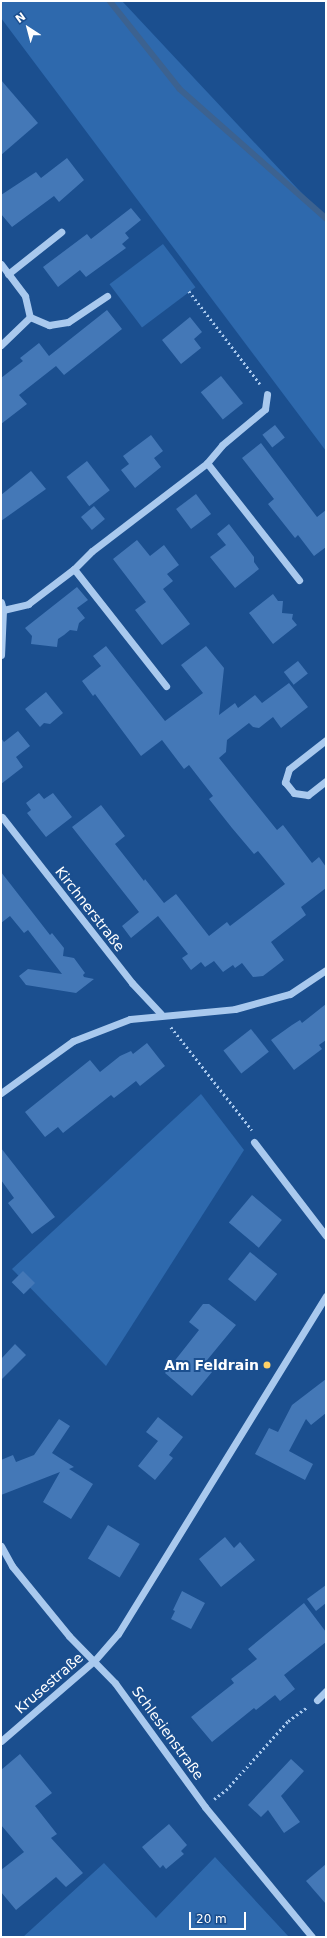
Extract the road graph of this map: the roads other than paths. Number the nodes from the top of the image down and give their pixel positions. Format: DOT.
graph roads {
  1 [pos="61,232"];
  2 [pos="1,264"];
  3 [pos="8,274"];
  4 [pos="107,296"];
  5 [pos="30,317"];
  6 [pos="1,345"];
  7 [pos="267,394"];
  8 [pos="207,463"];
  9 [pos="74,569"];
  10 [pos="299,580"];
  11 [pos="1,602"];
  12 [pos="3,610"];
  13 [pos="1,655"];
  14 [pos="166,686"];
  15 [pos="326,740"];
  16 [pos="326,781"];
  17 [pos="2,817"];
  18 [pos="326,970"];
  19 [pos="161,1014"];
  20 [pos="1,1093"];
  21 [pos="254,1142"];
  22 [pos="326,1236"];
  23 [pos="326,1296"];
  24 [pos="1,1546"];
  25 [pos="95,1660"];
  26 [pos="326,1691"];
  27 [pos="317,1700"];
  28 [pos="1,1741"];
  29 [pos="312,1937"];
  1 -- 3 [label="street"];
  2 -- 3 [label="street"];
  3 -- 5 [label="street"];
  4 -- 5 [label="street"];
  5 -- 6 [label="street"];
  7 -- 8 [label="street"];
  8 -- 9 [label="street"];
  8 -- 10 [label="street"];
  9 -- 12 [label="street"];
  9 -- 14 [label="street"];
  11 -- 12 [label="street"];
  12 -- 13 [label="street"];
  15 -- 16 [label="street"];
  17 -- 19 [label="street, Kirchnerstraße"];
  18 -- 19 [label="street"];
  19 -- 20 [label="street"];
  21 -- 22 [label="street"];
  23 -- 25 [label="street"];
  24 -- 25 [label="street, Schlesienstraße"];
  25 -- 28 [label="street, Krusestraße"];
  25 -- 29 [label="street, Schlesienstraße"];
  26 -- 27 [label="street"];
}
